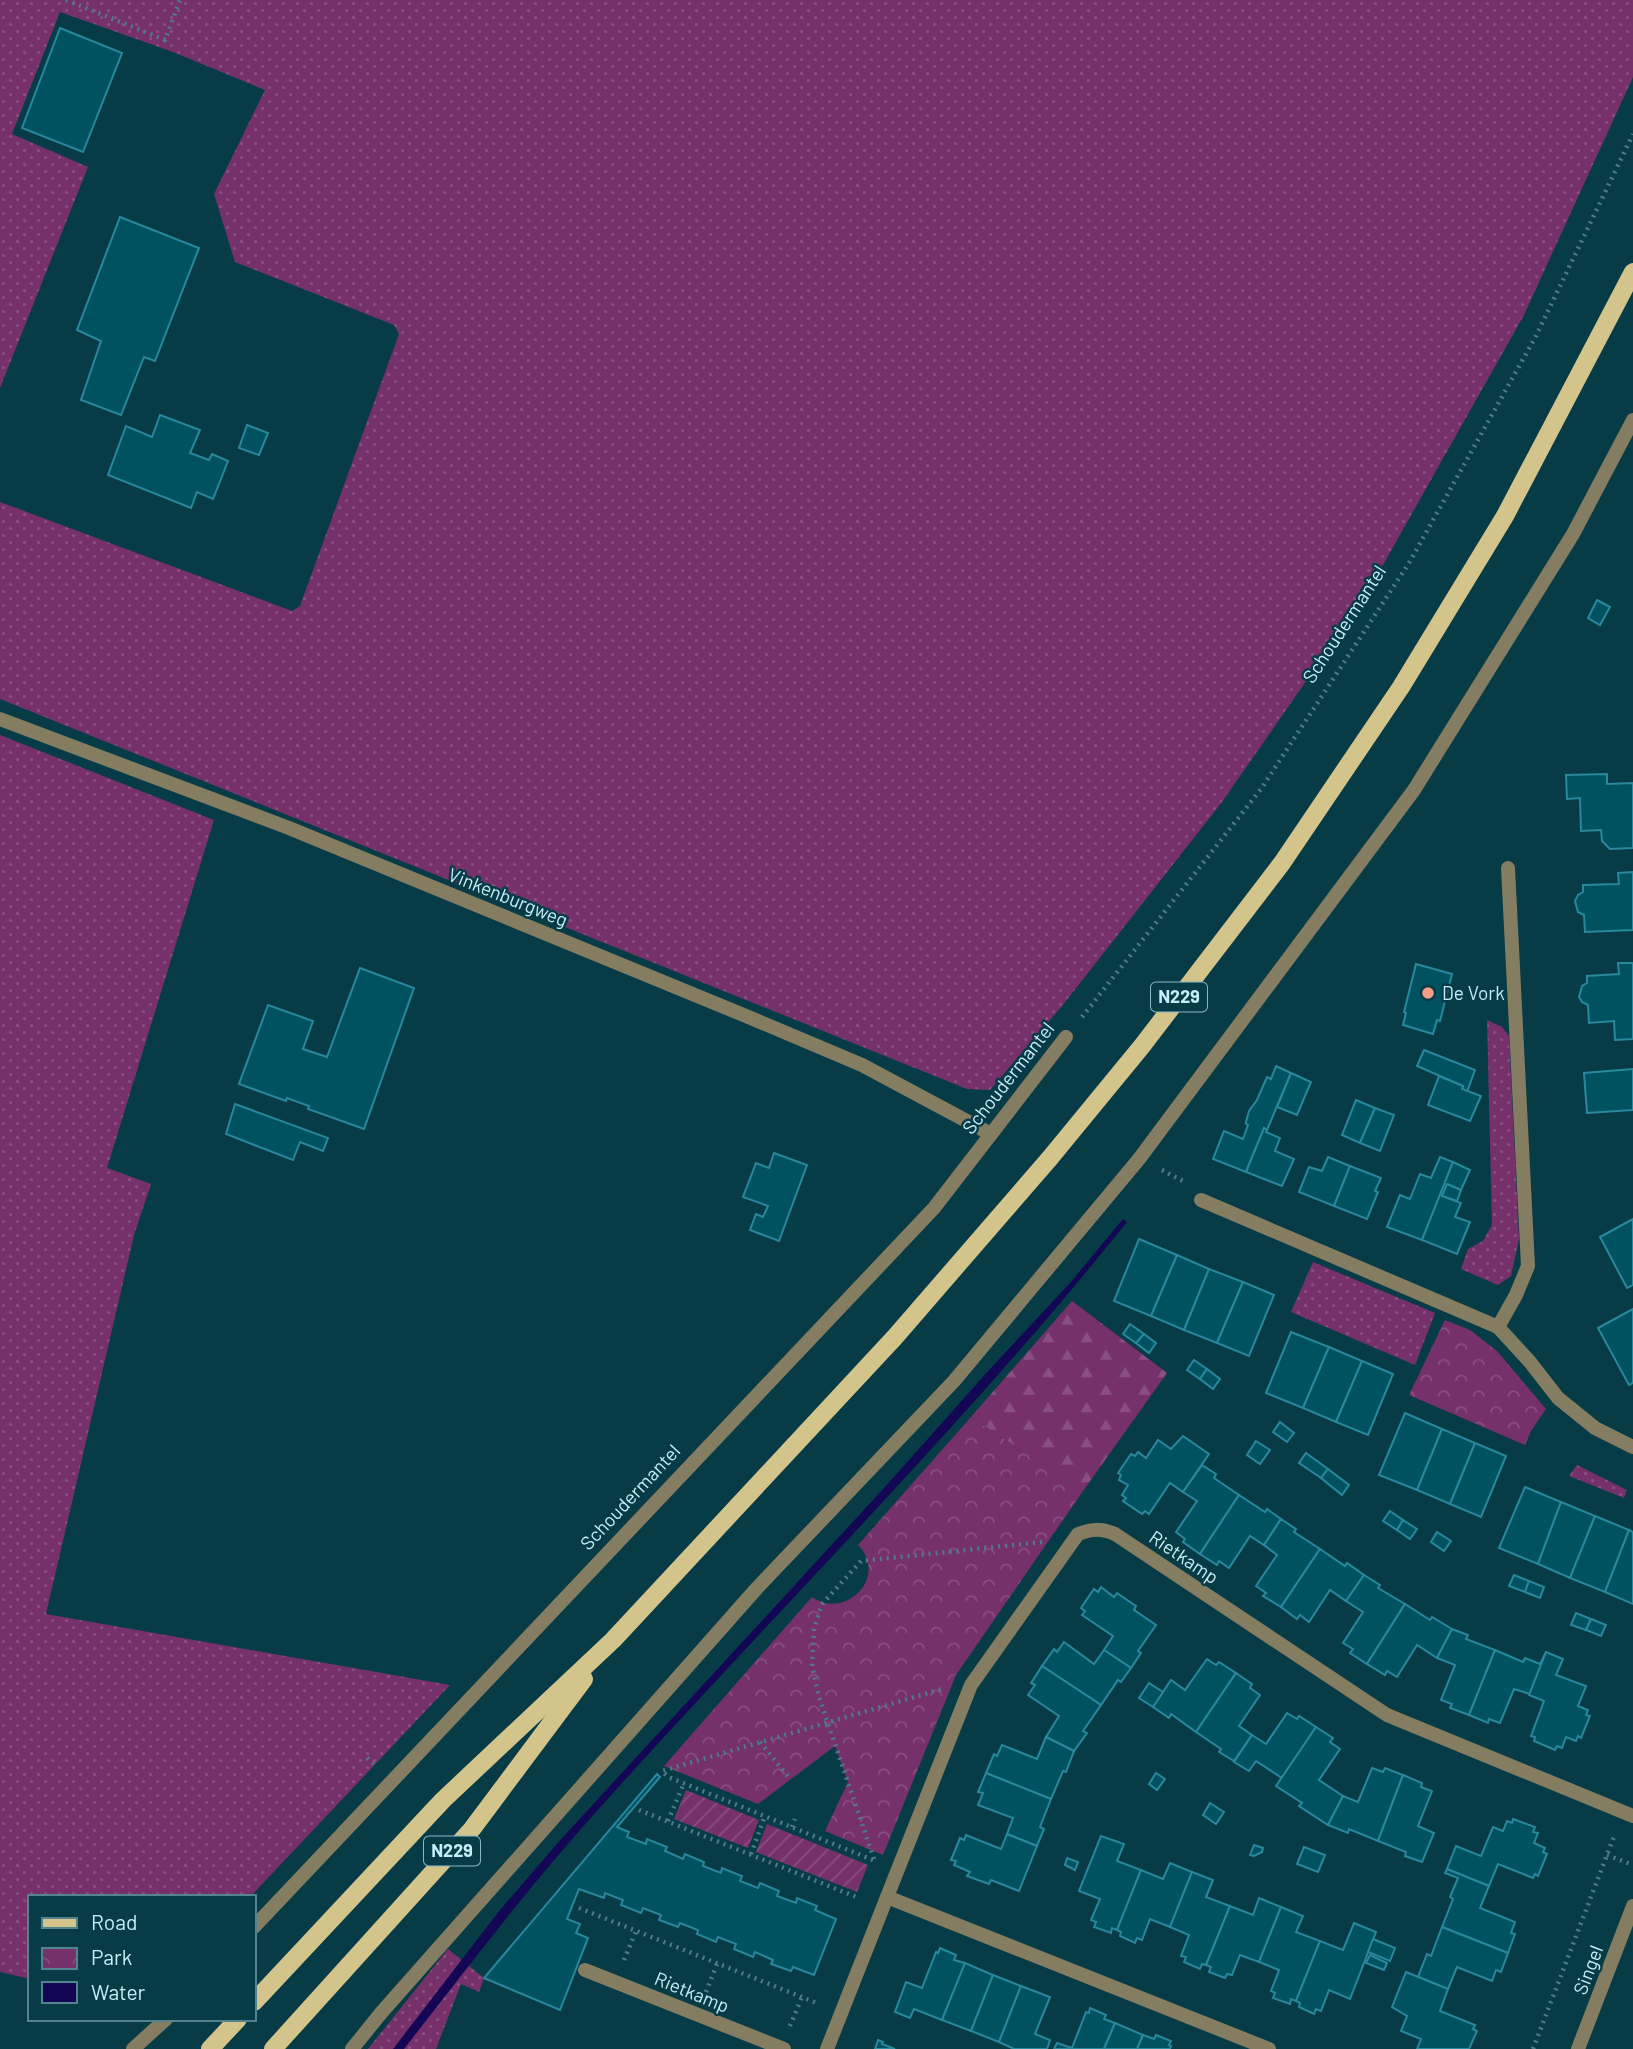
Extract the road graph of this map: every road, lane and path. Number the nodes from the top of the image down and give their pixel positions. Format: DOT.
graph roads {
  1 [pos="66,0"];
  2 [pos="180,0"];
  3 [pos="1633,134"];
  4 [pos="1633,272"];
  5 [pos="1633,419"];
  6 [pos="0,719"];
  7 [pos="1508,868"];
  8 [pos="1066,1037"];
  9 [pos="991,1134"];
  10 [pos="1139,1159"];
  11 [pos="1201,1199"];
  12 [pos="1498,1327"];
  13 [pos="1633,1447"];
  14 [pos="1074,1538"];
  15 [pos="613,1640"];
  16 [pos="971,1685"];
  17 [pos="827,1722"];
  18 [pos="760,1742"];
  19 [pos="790,1779"];
  20 [pos="684,1783"];
  21 [pos="639,1810"];
  22 [pos="765,1816"];
  23 [pos="1633,1816"];
  24 [pos="795,1819"];
  25 [pos="668,1821"];
  26 [pos="792,1827"];
  27 [pos="751,1854"];
  28 [pos="1633,1865"];
  29 [pos="864,1886"];
  30 [pos="887,1897"];
  31 [pos="1633,1906"];
  32 [pos="579,1908"];
  33 [pos="256,1925"];
  34 [pos="585,1970"];
  35 [pos="821,1992"];
  36 [pos="256,2000"];
  37 [pos="816,2004"];
  38 [pos="841,2013"];
  39 [pos="164,2021"];
  40 [pos="236,2021"];
  41 [pos="133,2049"];
  42 [pos="210,2049"];
  43 [pos="273,2049"];
  44 [pos="352,2049"];
  45 [pos="784,2049"];
  46 [pos="827,2049"];
  47 [pos="1269,2049"];
  48 [pos="1532,2049"];
  49 [pos="1578,2049"];
  1 -- 2 [label="path"];
  3 -- 8 [label="path, Schoudermantel"];
  4 -- 15 [label="main road, N229"];
  5 -- 10 [label="street"];
  6 -- 9 [label="street, Vinkenburgweg"];
  7 -- 12 [label="street"];
  8 -- 9 [label="street, Schoudermantel"];
  9 -- 33 [label="street, Schoudermantel"];
  10 -- 11 [label="path"];
  10 -- 44 [label="street"];
  11 -- 12 [label="street"];
  12 -- 13 [label="street"];
  14 -- 16 [label="street"];
  14 -- 17 [label="path"];
  14 -- 23 [label="street, Rietkamp"];
  15 -- 36 [label="main road, N229"];
  15 -- 43 [label="main road, N229"];
  16 -- 17 [label="path"];
  16 -- 30 [label="street"];
  17 -- 18 [label="path"];
  17 -- 26 [label="path"];
  18 -- 19 [label="path"];
  18 -- 20 [label="path"];
  20 -- 22 [label="path"];
  20 -- 25 [label="path"];
  21 -- 25 [label="path"];
  22 -- 26 [label="path"];
  22 -- 27 [label="path"];
  24 -- 26 [label="path"];
  25 -- 27 [label="path"];
  27 -- 29 [label="path"];
  28 -- 48 [label="path"];
  30 -- 38 [label="street"];
  30 -- 47 [label="street"];
  31 -- 49 [label="street, Singel"];
  32 -- 37 [label="path"];
  34 -- 45 [label="street, Rietkamp"];
  35 -- 37 [label="path"];
  37 -- 38 [label="path"];
  38 -- 46 [label="street"];
  39 -- 41 [label="street"];
  40 -- 42 [label="main road"];
}
